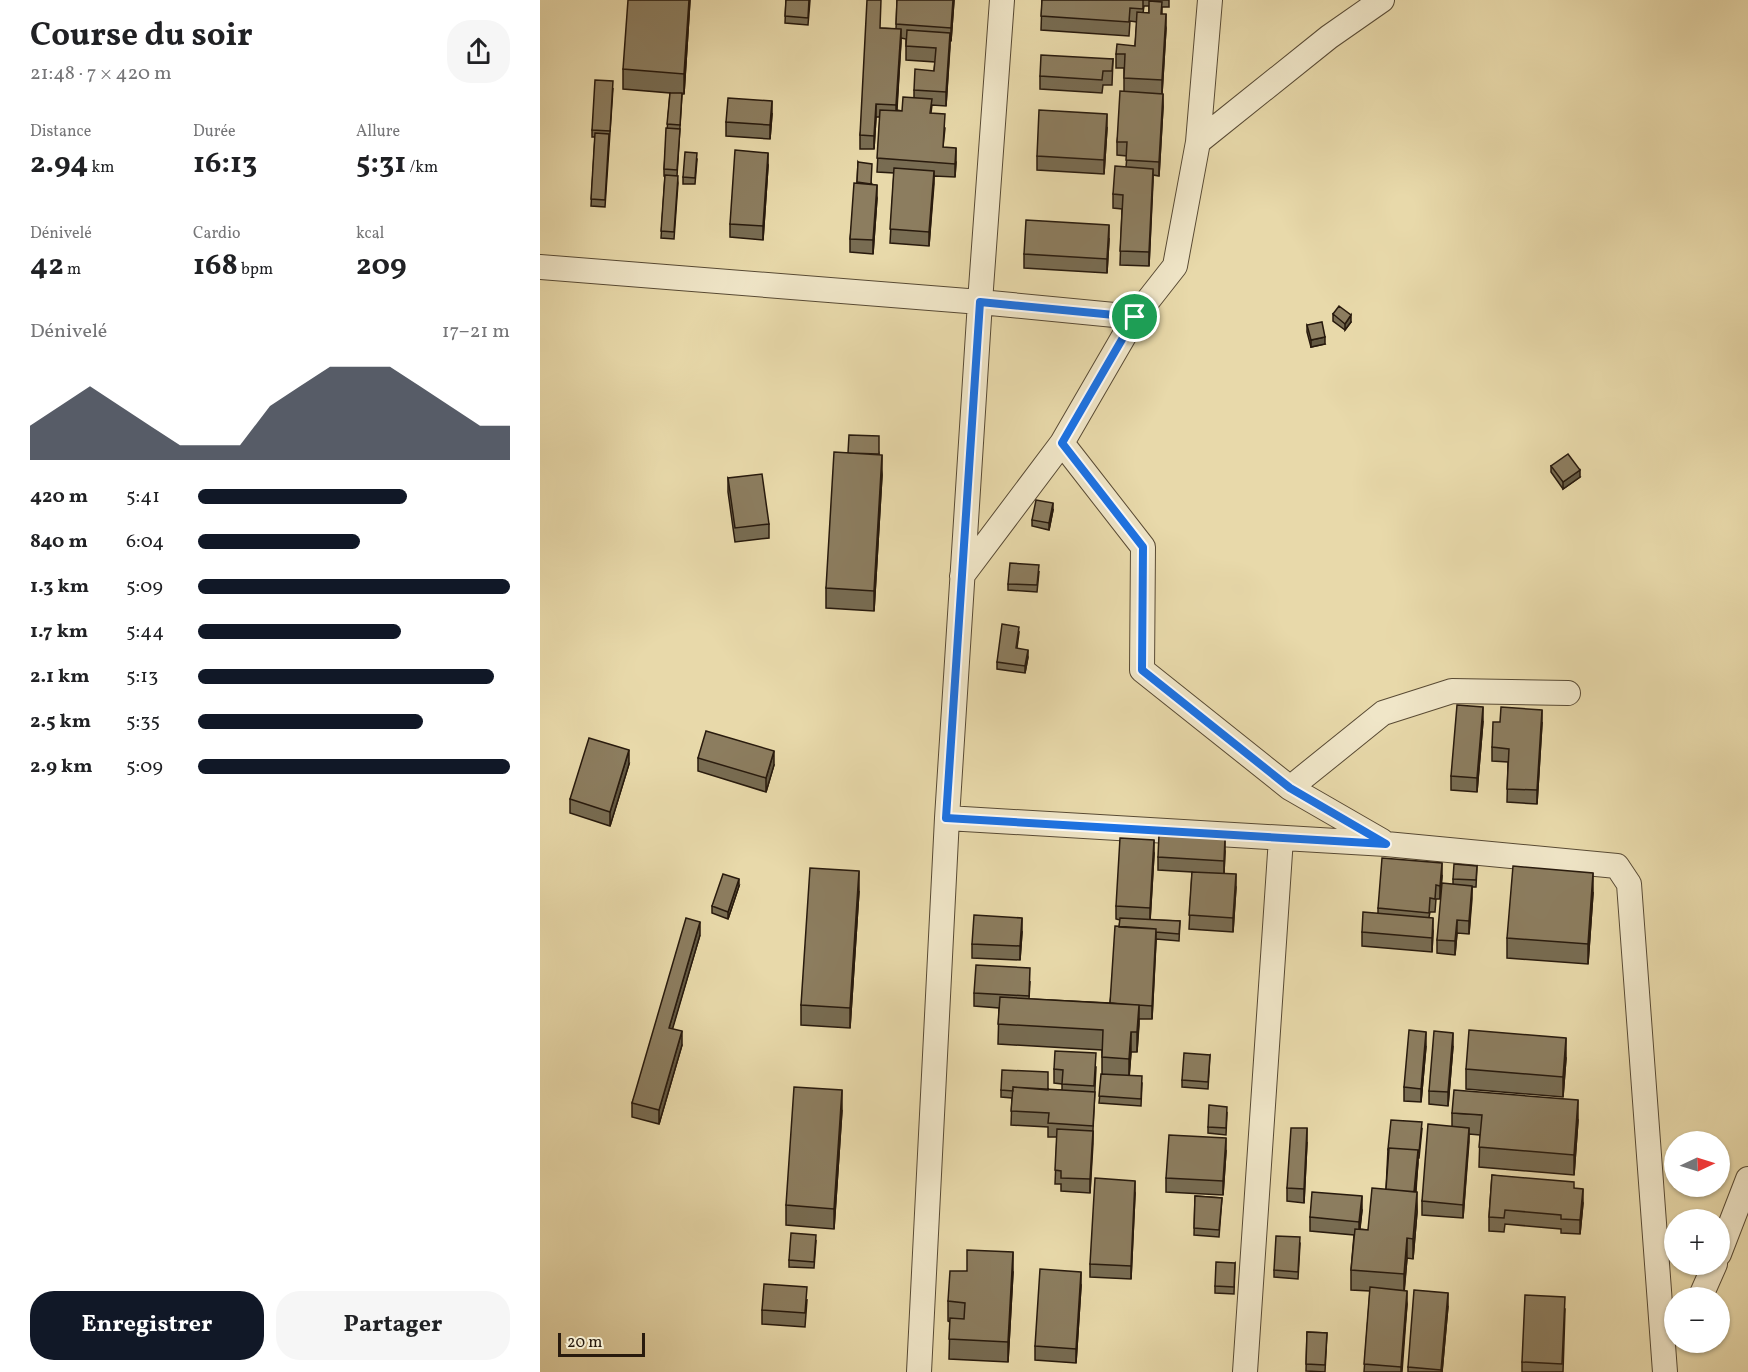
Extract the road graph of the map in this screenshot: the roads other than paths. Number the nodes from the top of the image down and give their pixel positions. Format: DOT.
graph roads {
  1 [pos="1002,0"];
  2 [pos="1210,0"];
  3 [pos="1382,0"];
  4 [pos="1198,142"];
  5 [pos="540,267"];
  6 [pos="980,302"];
  7 [pos="1135,317"];
  8 [pos="1062,443"];
  9 [pos="962,576"];
  10 [pos="1568,693"];
  11 [pos="1290,788"];
  12 [pos="946,818"];
  13 [pos="1281,838"];
  14 [pos="1386,844"];
  15 [pos="1748,1179"];
  16 [pos="1730,1226"];
  17 [pos="1668,1358"];
  18 [pos="919,1372"];
  19 [pos="1245,1372"];
  1 -- 6 [label="street"];
  2 -- 4 [label="street"];
  3 -- 4 [label="street"];
  4 -- 7 [label="street"];
  5 -- 6 [label="street"];
  6 -- 7 [label="street"];
  6 -- 9 [label="street"];
  7 -- 8 [label="street"];
  8 -- 9 [label="street"];
  8 -- 11 [label="street"];
  9 -- 12 [label="street"];
  10 -- 11 [label="street"];
  11 -- 14 [label="street"];
  12 -- 13 [label="street"];
  12 -- 18 [label="street"];
  13 -- 14 [label="street"];
  13 -- 19 [label="street"];
  14 -- 17 [label="street"];
  15 -- 16 [label="street"];
}
